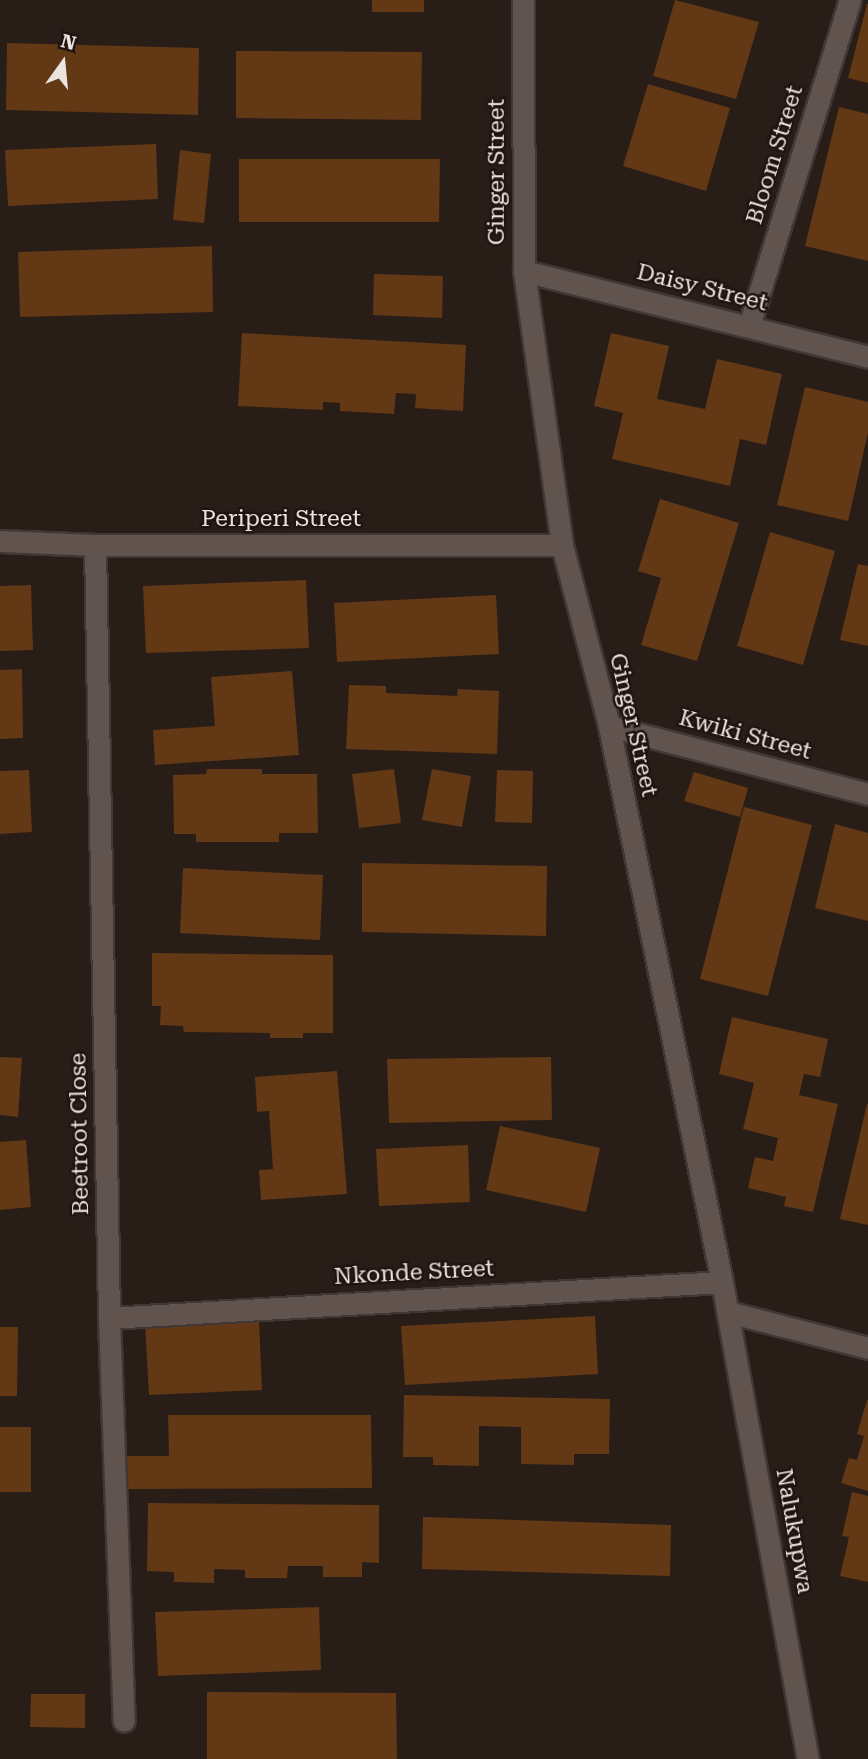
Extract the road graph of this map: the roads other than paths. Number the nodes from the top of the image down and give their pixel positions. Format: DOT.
graph roads {
  1 [pos="523,0"];
  2 [pos="850,0"];
  3 [pos="524,271"];
  4 [pos="749,326"];
  5 [pos="868,357"];
  6 [pos="0,541"];
  7 [pos="95,545"];
  8 [pos="562,545"];
  9 [pos="609,726"];
  10 [pos="868,794"];
  11 [pos="722,1282"];
  12 [pos="728,1312"];
  13 [pos="109,1318"];
  14 [pos="868,1348"];
  15 [pos="124,1721"];
  16 [pos="808,1759"];
  1 -- 3 [label="street, Ginger Street"];
  2 -- 4 [label="street, Bloom Street"];
  3 -- 4 [label="street, Daisy Street"];
  3 -- 8 [label="street, Ginger Street"];
  4 -- 5 [label="street, Daisy Street"];
  6 -- 7 [label="street, Periperi Street"];
  7 -- 8 [label="street, Periperi Street"];
  7 -- 13 [label="street, Beetroot Close"];
  8 -- 9 [label="street, Ginger Street"];
  9 -- 10 [label="street, Kwiki Street"];
  9 -- 11 [label="street, Ginger Street"];
  11 -- 12 [label="street, Ginger Street"];
  11 -- 13 [label="street, Nkonde Street"];
  12 -- 14 [label="street"];
  12 -- 16 [label="street, Nalukupwa"];
  13 -- 15 [label="street, Beetroot Close"];
}
